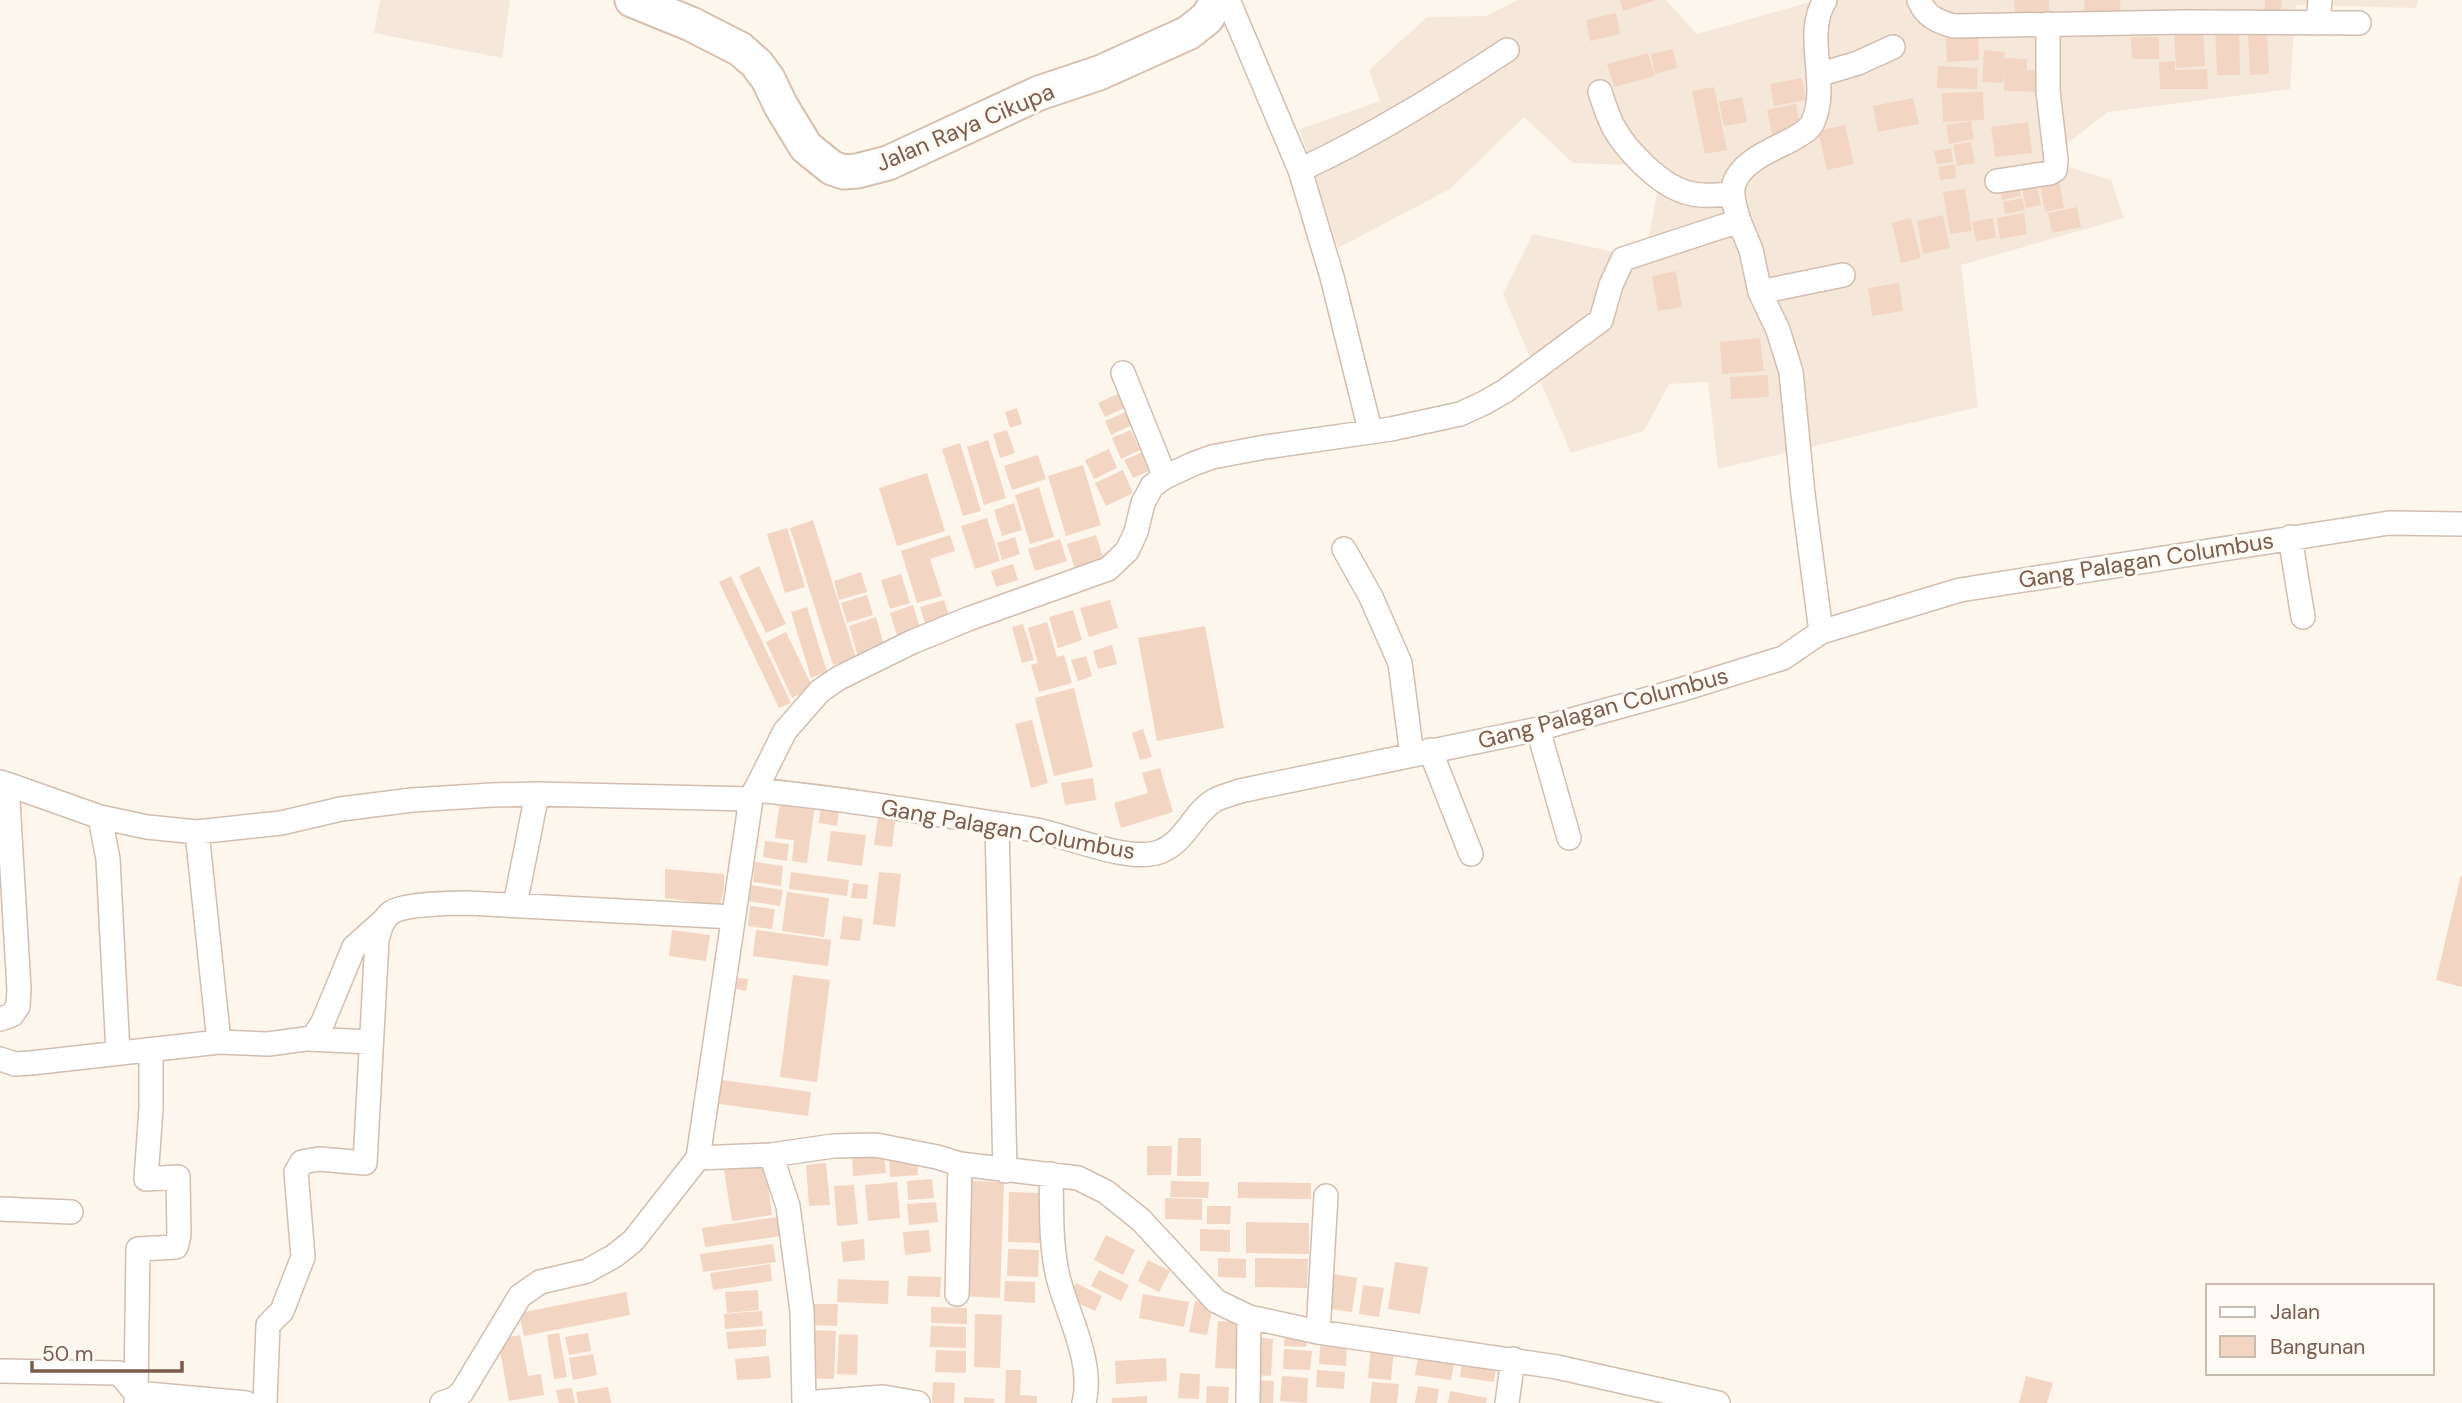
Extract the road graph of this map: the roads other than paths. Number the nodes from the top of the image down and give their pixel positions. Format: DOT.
graph roads {
  1 [pos="632,0"];
  2 [pos="1218,0"];
  3 [pos="1228,0"];
  4 [pos="1825,0"];
  5 [pos="1919,0"];
  6 [pos="2184,11"];
  7 [pos="2319,11"];
  8 [pos="2359,23"];
  9 [pos="2048,24"];
  10 [pos="1893,47"];
  11 [pos="1507,50"];
  12 [pos="1818,75"];
  13 [pos="1600,92"];
  14 [pos="1296,162"];
  15 [pos="1997,181"];
  16 [pos="1733,194"];
  17 [pos="1739,221"];
  18 [pos="1843,275"];
  19 [pos="1760,292"];
  20 [pos="1123,373"];
  21 [pos="1370,430"];
  22 [pos="1165,477"];
  23 [pos="2462,524"];
  24 [pos="2290,537"];
  25 [pos="1344,549"];
  26 [pos="2303,617"];
  27 [pos="1821,632"];
  28 [pos="1538,729"];
  29 [pos="1421,753"];
  30 [pos="4,783"];
  31 [pos="537,794"];
  32 [pos="753,795"];
  33 [pos="100,817"];
  34 [pos="997,825"];
  35 [pos="197,832"];
  36 [pos="1569,838"];
  37 [pos="1471,853"];
  38 [pos="515,905"];
  39 [pos="733,917"];
  40 [pos="382,922"];
  41 [pos="0,1018"];
  42 [pos="309,1039"];
  43 [pos="219,1042"];
  44 [pos="370,1042"];
  45 [pos="151,1050"];
  46 [pos="118,1053"];
  47 [pos="0,1059"];
  48 [pos="771,1155"];
  49 [pos="698,1158"];
  50 [pos="960,1164"];
  51 [pos="1005,1171"];
  52 [pos="1051,1174"];
  53 [pos="1326,1196"];
  54 [pos="0,1209"];
  55 [pos="71,1212"];
  56 [pos="957,1294"];
  57 [pos="1249,1317"];
  58 [pos="1318,1332"];
  59 [pos="1513,1359"];
  60 [pos="0,1371"];
  61 [pos="136,1398"];
  62 [pos="459,1399"];
  63 [pos="246,1403"];
  64 [pos="265,1403"];
  65 [pos="804,1403"];
  66 [pos="918,1403"];
  67 [pos="1084,1403"];
  68 [pos="1248,1403"];
  69 [pos="1507,1403"];
  70 [pos="1718,1403"];
  1 -- 2 [label="main road, Jalan Raya Cikupa"];
  3 -- 14 [label="street"];
  4 -- 12 [label="street"];
  5 -- 9 [label="street"];
  6 -- 7 [label="street"];
  6 -- 9 [label="street"];
  7 -- 8 [label="street"];
  9 -- 15 [label="street"];
  10 -- 12 [label="street"];
  11 -- 14 [label="street"];
  12 -- 16 [label="street"];
  13 -- 16 [label="street"];
  14 -- 21 [label="street"];
  16 -- 17 [label="street"];
  17 -- 19 [label="street"];
  17 -- 21 [label="street"];
  18 -- 19 [label="street"];
  19 -- 27 [label="street"];
  20 -- 22 [label="street"];
  21 -- 22 [label="street"];
  22 -- 32 [label="street"];
  23 -- 24 [label="street, Gang Palagan Columbus"];
  24 -- 26 [label="street"];
  24 -- 27 [label="street, Gang Palagan Columbus"];
  25 -- 29 [label="street"];
  27 -- 28 [label="street, Gang Palagan Columbus"];
  28 -- 29 [label="street, Gang Palagan Columbus"];
  28 -- 36 [label="street"];
  29 -- 34 [label="street, Gang Palagan Columbus"];
  29 -- 37 [label="street"];
  30 -- 33 [label="street, Gang Palagan Columbus"];
  30 -- 41 [label="street"];
  31 -- 32 [label="street, Gang Palagan Columbus"];
  31 -- 35 [label="street, Gang Palagan Columbus"];
  31 -- 38 [label="street"];
  32 -- 34 [label="street, Gang Palagan Columbus"];
  32 -- 39 [label="street"];
  33 -- 35 [label="street, Gang Palagan Columbus"];
  33 -- 46 [label="street"];
  34 -- 51 [label="street"];
  35 -- 43 [label="street"];
  38 -- 39 [label="street"];
  38 -- 40 [label="street"];
  39 -- 49 [label="street"];
  40 -- 42 [label="street"];
  40 -- 44 [label="street"];
  42 -- 43 [label="street"];
  42 -- 44 [label="street"];
  43 -- 45 [label="street"];
  44 -- 64 [label="street"];
  45 -- 46 [label="street"];
  45 -- 61 [label="street"];
  46 -- 47 [label="street"];
  48 -- 49 [label="street"];
  48 -- 50 [label="street"];
  48 -- 65 [label="street"];
  49 -- 62 [label="street"];
  50 -- 51 [label="street"];
  50 -- 56 [label="street"];
  51 -- 52 [label="street"];
  52 -- 57 [label="street"];
  52 -- 67 [label="street"];
  53 -- 58 [label="street"];
  54 -- 55 [label="street"];
  57 -- 58 [label="street"];
  57 -- 68 [label="street"];
  58 -- 59 [label="street"];
  59 -- 69 [label="street"];
  59 -- 70 [label="street"];
  60 -- 61 [label="street"];
  61 -- 63 [label="street"];
  65 -- 66 [label="street"];
}
